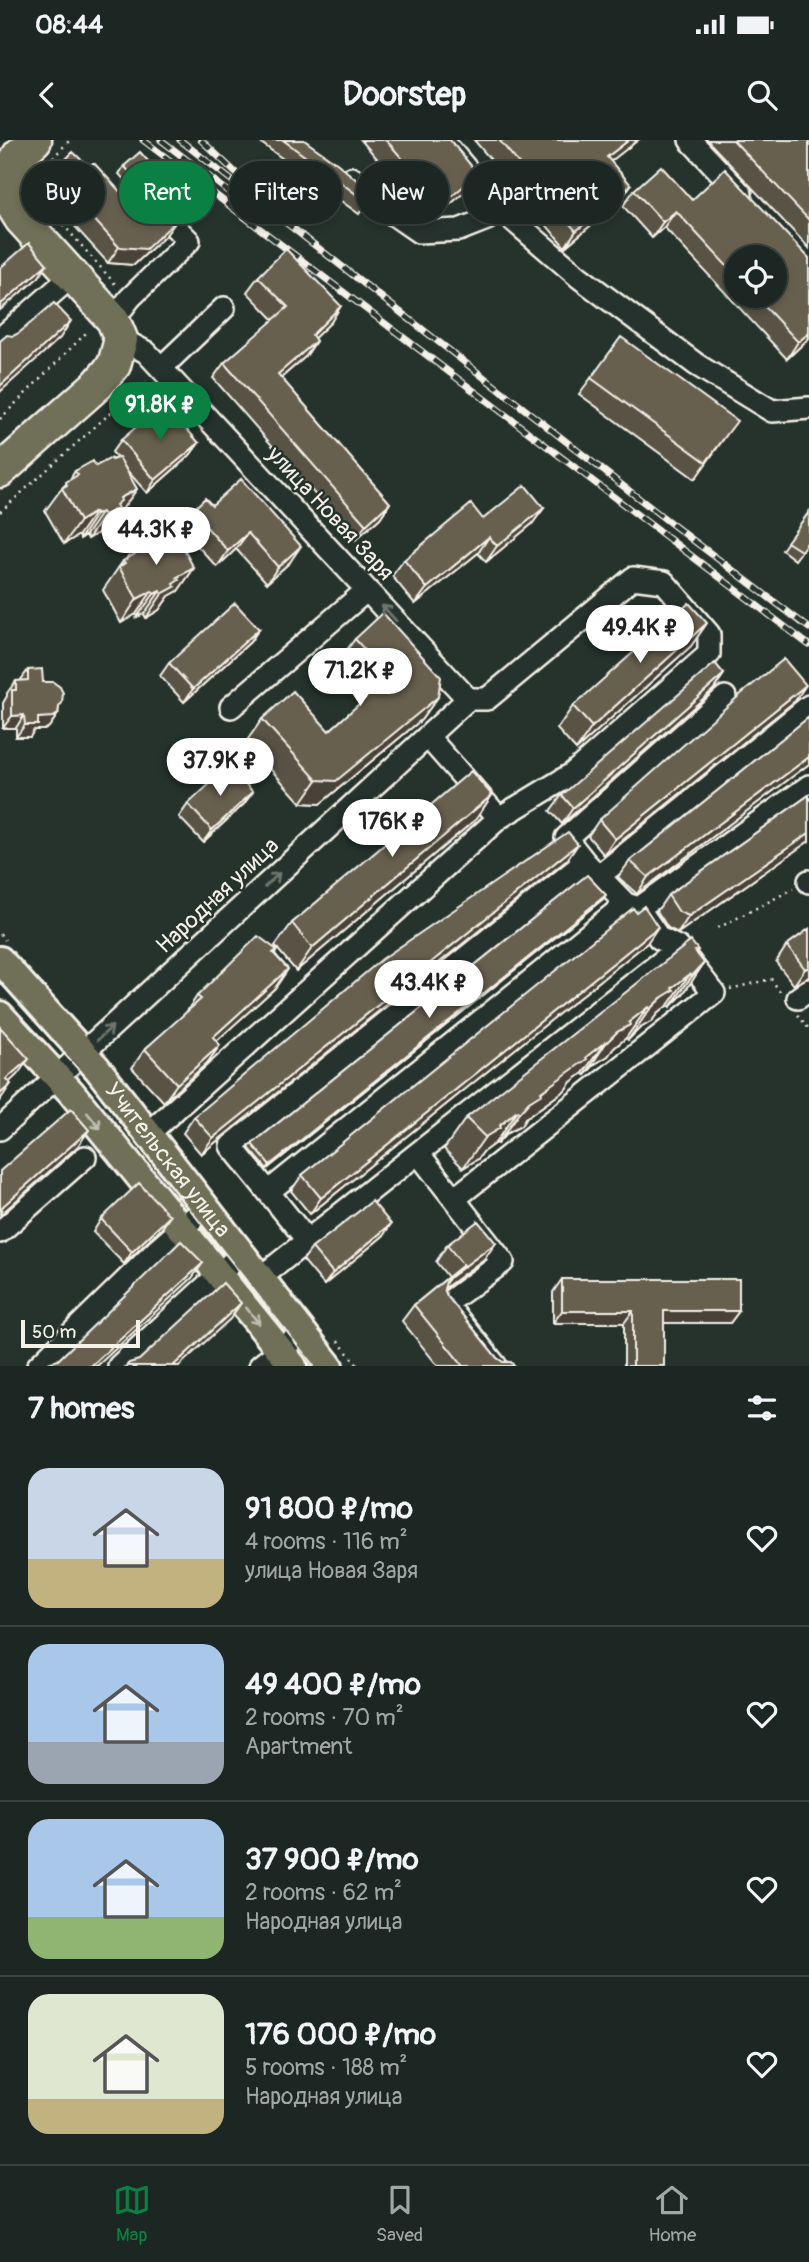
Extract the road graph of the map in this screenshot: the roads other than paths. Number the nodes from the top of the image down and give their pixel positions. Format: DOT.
graph roads {
  1 [pos="35,140"];
  2 [pos="442,140"];
  3 [pos="690,140"];
  4 [pos="463,165"];
  5 [pos="342,170"];
  6 [pos="3,193"];
  7 [pos="754,209"];
  8 [pos="172,224"];
  9 [pos="474,224"];
  10 [pos="518,224"];
  11 [pos="73,275"];
  12 [pos="225,308"];
  13 [pos="117,330"];
  14 [pos="0,339"];
  15 [pos="161,368"];
  16 [pos="809,408"];
  17 [pos="0,471"];
  18 [pos="367,590"];
  19 [pos="725,697"];
  20 [pos="468,699"];
  21 [pos="809,706"];
  22 [pos="231,707"];
  23 [pos="428,737"];
  24 [pos="809,786"];
  25 [pos="499,818"];
  26 [pos="592,869"];
  27 [pos="632,906"];
  28 [pos="678,948"];
  29 [pos="0,960"];
  30 [pos="0,1015"];
  31 [pos="84,1052"];
  32 [pos="57,1076"];
  33 [pos="0,1129"];
  34 [pos="149,1133"];
  35 [pos="418,1153"];
  36 [pos="85,1157"];
  37 [pos="268,1192"];
  38 [pos="454,1199"];
  39 [pos="205,1208"];
  40 [pos="181,1229"];
  41 [pos="0,1232"];
  42 [pos="307,1240"];
  43 [pos="241,1254"];
  44 [pos="218,1273"];
  45 [pos="260,1278"];
  46 [pos="303,1332"];
  47 [pos="277,1361"];
  48 [pos="38,1366"];
  49 [pos="119,1366"];
  50 [pos="329,1366"];
  51 [pos="496,1366"];
  1 -- 6 [label="highway"];
  2 -- 4 [label="street"];
  3 -- 7 [label="street"];
  5 -- 9 [label="street"];
  6 -- 11 [label="highway"];
  8 -- 13 [label="street"];
  10 -- 16 [label="street"];
  11 -- 13 [label="highway"];
  11 -- 14 [label="street"];
  12 -- 15 [label="street"];
  13 -- 15 [label="street, улица Новая Заря"];
  13 -- 17 [label="highway"];
  15 -- 18 [label="street, улица Новая Заря"];
  20 -- 18 [label="street, улица Новая Заря, one-way"];
  18 -- 22 [label="street"];
  19 -- 26 [label="street"];
  20 -- 23 [label="street, Народная улица"];
  20 -- 25 [label="street"];
  21 -- 26 [label="street"];
  23 -- 25 [label="street"];
  31 -- 23 [label="street, Народная улица, one-way"];
  24 -- 27 [label="street"];
  25 -- 34 [label="street"];
  26 -- 27 [label="street"];
  26 -- 37 [label="street"];
  27 -- 28 [label="street"];
  27 -- 37 [label="street"];
  28 -- 35 [label="street"];
  28 -- 38 [label="street"];
  29 -- 31 [label="main road, Учительская улица"];
  30 -- 32 [label="main road, Учительская улица"];
  31 -- 32 [label="street, Народная улица"];
  31 -- 34 [label="main road, Учительская улица"];
  32 -- 33 [label="street, Народная улица"];
  32 -- 40 [label="main road, Учительская улица, one-way"];
  34 -- 39 [label="main road, Учительская улица"];
  35 -- 38 [label="street"];
  35 -- 42 [label="street"];
  36 -- 41 [label="street"];
  37 -- 42 [label="street"];
  38 -- 51 [label="street"];
  39 -- 40 [label="street"];
  39 -- 43 [label="main road, Учительская улица"];
  40 -- 44 [label="main road, Учительская улица"];
  40 -- 48 [label="street"];
  42 -- 45 [label="street"];
  43 -- 44 [label="street"];
  43 -- 45 [label="main road, Учительская улица"];
  44 -- 47 [label="main road, Учительская улица, one-way"];
  44 -- 49 [label="street"];
  45 -- 46 [label="main road, Учительская улица"];
  46 -- 47 [label="street"];
  46 -- 50 [label="main road, Учительская улица"];
}
